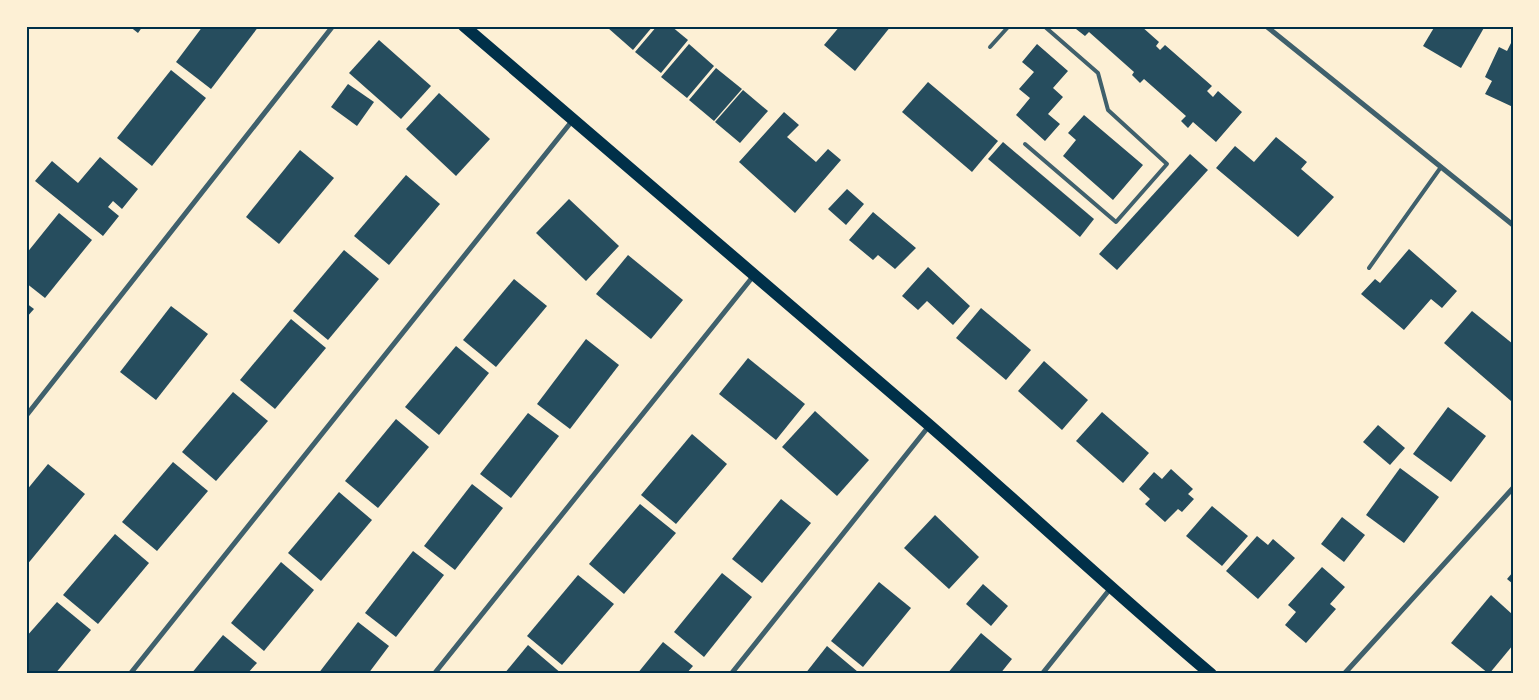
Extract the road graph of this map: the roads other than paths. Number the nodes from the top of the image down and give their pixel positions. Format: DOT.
graph roads {
  1 [pos="333,26"];
  2 [pos="464,26"];
  3 [pos="1008,26"];
  4 [pos="1044,26"];
  5 [pos="1266,26"];
  6 [pos="990,47"];
  7 [pos="572,120"];
  8 [pos="1025,144"];
  9 [pos="1441,168"];
  10 [pos="1513,225"];
  11 [pos="1368,268"];
  12 [pos="755,274"];
  13 [pos="26,416"];
  14 [pos="930,426"];
  15 [pos="1513,488"];
  16 [pos="1110,589"];
  17 [pos="130,674"];
  18 [pos="434,674"];
  19 [pos="731,674"];
  20 [pos="1042,674"];
  21 [pos="1211,674"];
  22 [pos="1344,674"];
  1 -- 13 [label="street"];
  2 -- 7 [label="main road"];
  3 -- 6 [label="lane"];
  4 -- 8 [label="lane"];
  5 -- 9 [label="street"];
  7 -- 12 [label="main road"];
  7 -- 17 [label="street"];
  9 -- 10 [label="street"];
  9 -- 11 [label="lane"];
  12 -- 14 [label="main road"];
  12 -- 18 [label="street"];
  14 -- 16 [label="main road"];
  14 -- 19 [label="street"];
  15 -- 22 [label="street"];
  16 -- 20 [label="street"];
  16 -- 21 [label="main road"];
}
